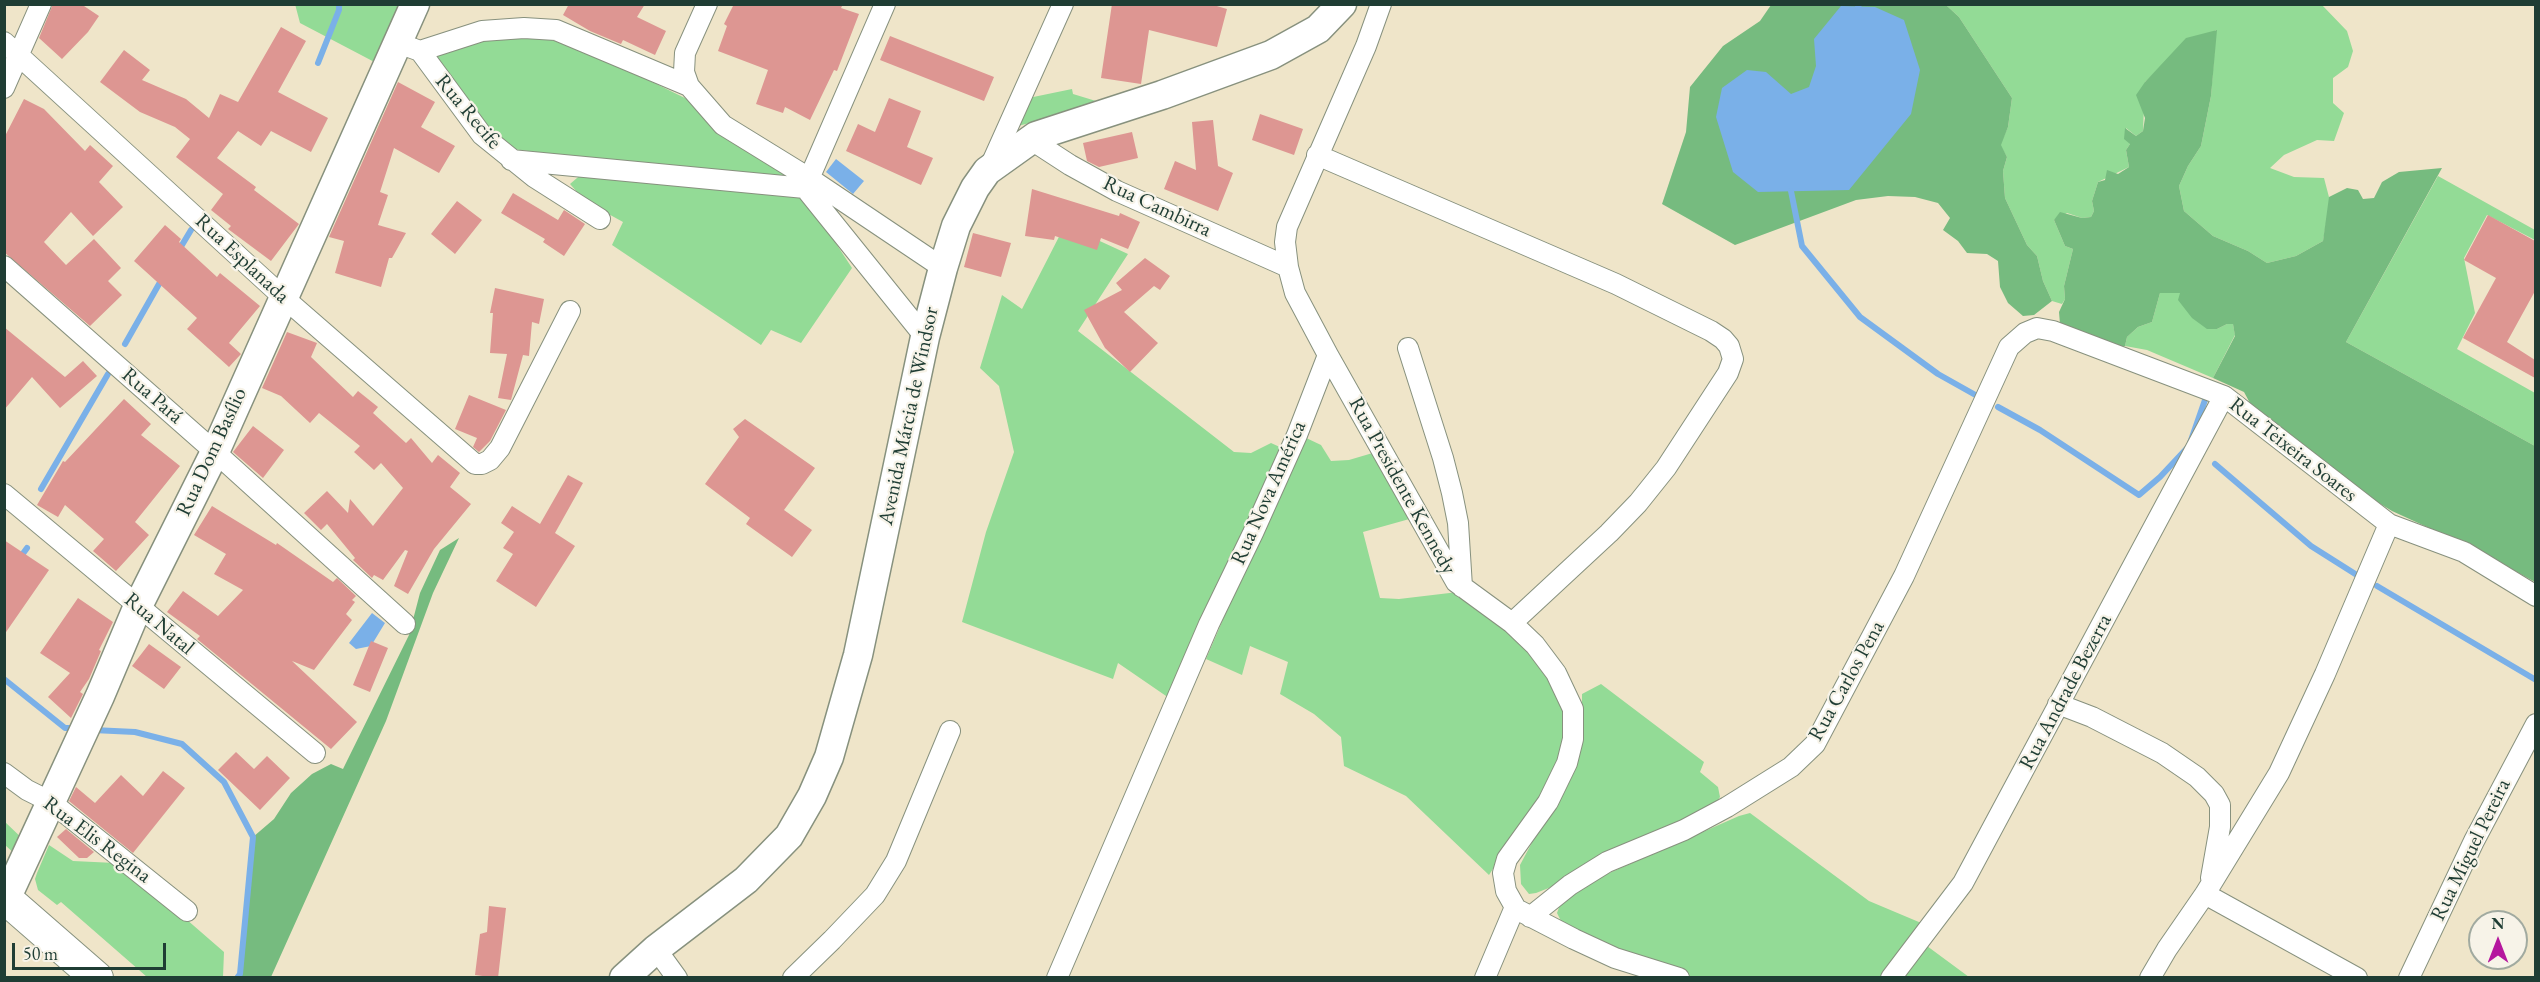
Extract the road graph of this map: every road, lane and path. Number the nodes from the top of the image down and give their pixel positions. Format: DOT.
graph roads {
  1 [pos="41,4"];
  2 [pos="707,4"];
  3 [pos="885,4"];
  4 [pos="1063,4"];
  5 [pos="1342,4"];
  6 [pos="1381,4"];
  7 [pos="410,25"];
  8 [pos="4,42"];
  9 [pos="21,56"];
  10 [pos="689,86"];
  11 [pos="4,88"];
  12 [pos="1030,139"];
  13 [pos="1317,155"];
  14 [pos="511,160"];
  15 [pos="987,171"];
  16 [pos="807,183"];
  17 [pos="600,219"];
  18 [pos="4,267"];
  19 [pos="1288,267"];
  20 [pos="943,268"];
  21 [pos="283,297"];
  22 [pos="570,311"];
  23 [pos="924,338"];
  24 [pos="2009,347"];
  25 [pos="1408,348"];
  26 [pos="1328,355"];
  27 [pos="2224,396"];
  28 [pos="215,452"];
  29 [pos="4,494"];
  30 [pos="2389,524"];
  31 [pos="1462,588"];
  32 [pos="2535,596"];
  33 [pos="138,606"];
  34 [pos="1512,623"];
  35 [pos="405,624"];
  36 [pos="2058,704"];
  37 [pos="2535,724"];
  38 [pos="950,731"];
  39 [pos="315,753"];
  40 [pos="4,773"];
  41 [pos="51,802"];
  42 [pos="2207,891"];
  43 [pos="5,898"];
  44 [pos="187,911"];
  45 [pos="1522,912"];
  46 [pos="656,949"];
  47 [pos="97,978"];
  48 [pos="624,978"];
  49 [pos="677,978"];
  50 [pos="793,978"];
  51 [pos="1057,978"];
  52 [pos="1485,978"];
  53 [pos="1679,978"];
  54 [pos="1890,978"];
  55 [pos="2150,978"];
  56 [pos="2357,978"];
  57 [pos="2409,978"];
  1 -- 9 [label="street"];
  2 -- 10 [label="street"];
  3 -- 16 [label="street"];
  4 -- 15 [label="street"];
  5 -- 12 [label="street, Avenida Márcia de Windsor"];
  6 -- 13 [label="street"];
  7 -- 10 [label="street"];
  7 -- 14 [label="street, Rua Recife"];
  7 -- 21 [label="street, Rua Dom Basílio"];
  8 -- 9 [label="street, Rua Esplanada"];
  9 -- 11 [label="street"];
  9 -- 21 [label="street, Rua Esplanada"];
  10 -- 16 [label="street"];
  12 -- 15 [label="street, Avenida Márcia de Windsor"];
  12 -- 19 [label="street, Rua Cambirra"];
  13 -- 19 [label="street"];
  13 -- 34 [label="street"];
  14 -- 16 [label="street"];
  14 -- 17 [label="street, Rua Recife"];
  15 -- 20 [label="street, Avenida Márcia de Windsor"];
  16 -- 20 [label="street"];
  16 -- 23 [label="street"];
  18 -- 28 [label="street, Rua Pará"];
  19 -- 26 [label="street"];
  20 -- 23 [label="street, Avenida Márcia de Windsor"];
  21 -- 22 [label="street, Rua Esplanada"];
  21 -- 28 [label="street, Rua Dom Basílio"];
  23 -- 46 [label="street, Avenida Márcia de Windsor"];
  24 -- 27 [label="street, Rua Teixeira Soares"];
  24 -- 45 [label="street, Rua Carlos Pena"];
  25 -- 31 [label="street"];
  26 -- 31 [label="street, Rua Presidente Kennedy"];
  26 -- 51 [label="street, Rua Nova América"];
  27 -- 30 [label="street, Rua Teixeira Soares"];
  27 -- 36 [label="street, Rua Andrade Bezerra"];
  28 -- 33 [label="street, Rua Dom Basílio"];
  28 -- 35 [label="street, Rua Pará"];
  29 -- 33 [label="street, Rua Natal"];
  30 -- 32 [label="street, Rua Teixeira Soares"];
  30 -- 42 [label="street"];
  31 -- 34 [label="street, Rua Presidente Kennedy"];
  33 -- 39 [label="street, Rua Natal"];
  33 -- 41 [label="street, Rua Dom Basílio"];
  34 -- 45 [label="street, Rua Presidente Kennedy"];
  36 -- 42 [label="street"];
  36 -- 54 [label="street, Rua Andrade Bezerra"];
  37 -- 57 [label="street, Rua Miguel Pereira"];
  38 -- 50 [label="street"];
  40 -- 41 [label="street, Rua Elis Regina"];
  41 -- 43 [label="street, Rua Dom Basílio"];
  41 -- 44 [label="street, Rua Elis Regina"];
  42 -- 55 [label="street"];
  42 -- 56 [label="street"];
  43 -- 47 [label="main road"];
  45 -- 52 [label="street"];
  45 -- 53 [label="street"];
  46 -- 48 [label="street, Avenida Márcia de Windsor"];
  46 -- 49 [label="street"];
}
